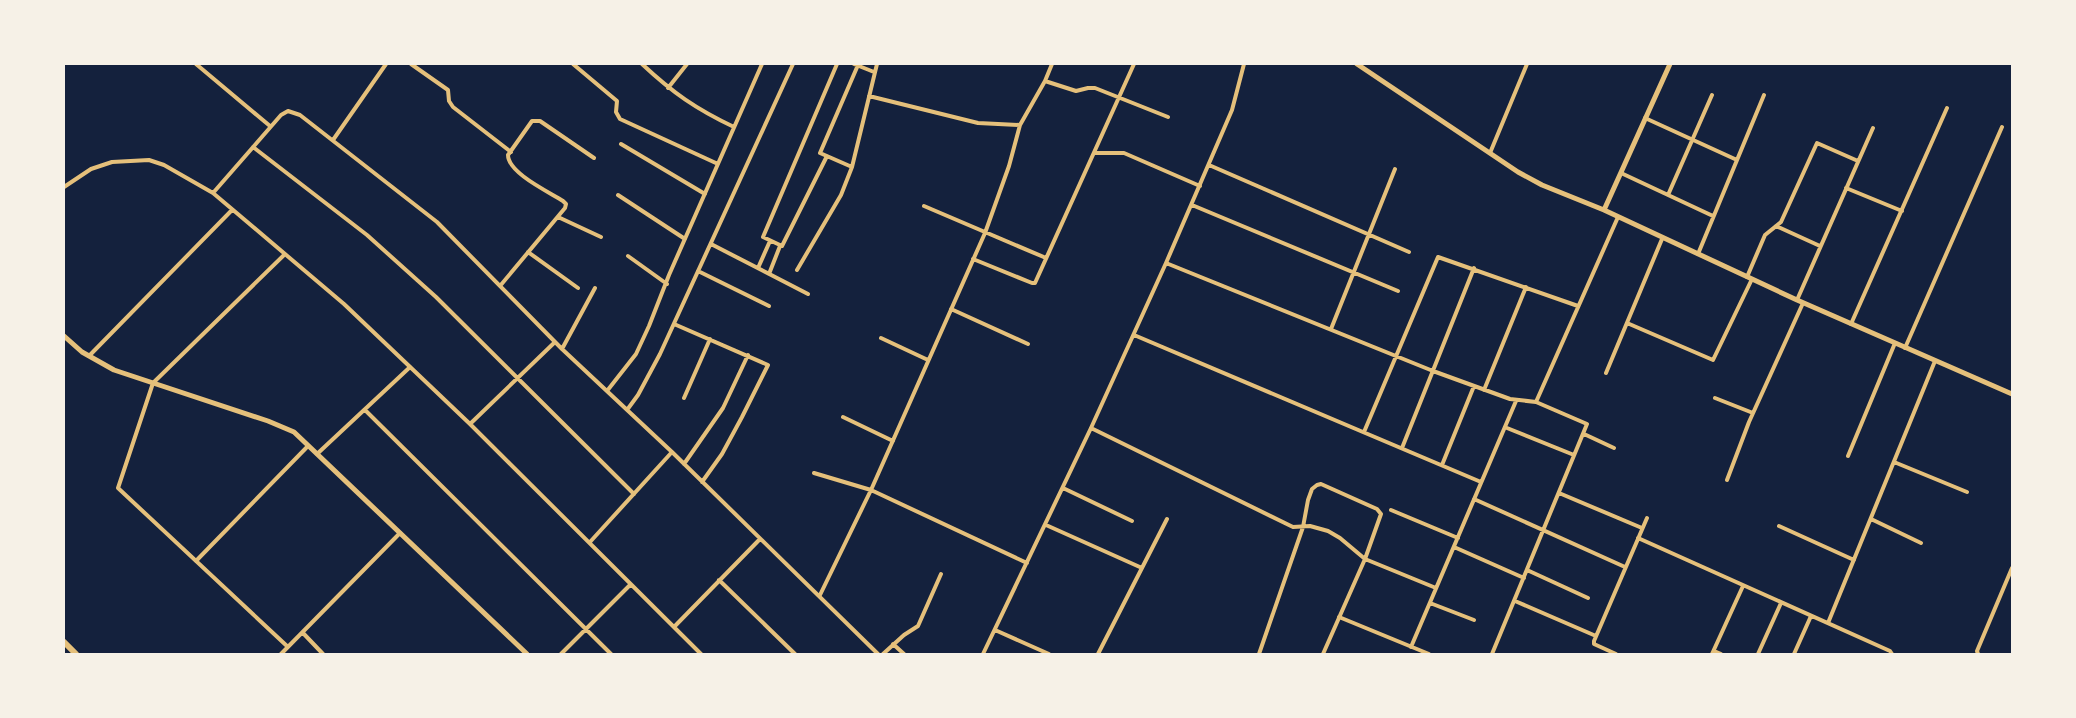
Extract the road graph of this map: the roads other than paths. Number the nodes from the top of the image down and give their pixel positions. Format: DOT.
graph roads {
  1 [pos="196,64"];
  2 [pos="386,64"];
  3 [pos="410,64"];
  4 [pos="573,64"];
  5 [pos="642,64"];
  6 [pos="687,64"];
  7 [pos="762,64"];
  8 [pos="793,64"];
  9 [pos="837,64"];
  10 [pos="877,64"];
  11 [pos="1052,64"];
  12 [pos="1134,64"];
  13 [pos="1244,64"];
  14 [pos="1357,64"];
  15 [pos="1527,64"];
  16 [pos="1670,64"];
  17 [pos="856,65"];
  18 [pos="874,72"];
  19 [pos="1045,81"];
  20 [pos="668,88"];
  21 [pos="1764,95"];
  22 [pos="869,96"];
  23 [pos="1712,96"];
  24 [pos="1119,97"];
  25 [pos="1947,108"];
  26 [pos="1168,117"];
  27 [pos="1645,118"];
  28 [pos="270,126"];
  29 [pos="1020,126"];
  30 [pos="734,127"];
  31 [pos="2002,127"];
  32 [pos="1873,128"];
  33 [pos="333,140"];
  34 [pos="1692,140"];
  35 [pos="621,144"];
  36 [pos="253,147"];
  37 [pos="511,152"];
  38 [pos="1094,153"];
  39 [pos="1490,154"];
  40 [pos="827,156"];
  41 [pos="594,158"];
  42 [pos="1737,160"];
  43 [pos="1858,161"];
  44 [pos="718,164"];
  45 [pos="1209,165"];
  46 [pos="852,167"];
  47 [pos="1395,169"];
  48 [pos="1621,173"];
  49 [pos="1200,186"];
  50 [pos="64,187"];
  51 [pos="1846,188"];
  52 [pos="213,193"];
  53 [pos="705,194"];
  54 [pos="618,195"];
  55 [pos="1668,195"];
  56 [pos="1192,205"];
  57 [pos="924,206"];
  58 [pos="232,210"];
  59 [pos="1604,210"];
  60 [pos="1902,211"];
  61 [pos="1713,216"];
  62 [pos="558,217"];
  63 [pos="1618,217"];
  64 [pos="1776,226"];
  65 [pos="985,234"];
  66 [pos="1369,235"];
  67 [pos="601,237"];
  68 [pos="1662,238"];
  69 [pos="685,239"];
  70 [pos="770,241"];
  71 [pos="711,244"];
  72 [pos="780,246"];
  73 [pos="1820,246"];
  74 [pos="528,252"];
  75 [pos="1409,252"];
  76 [pos="1698,254"];
  77 [pos="284,255"];
  78 [pos="628,256"];
  79 [pos="1046,258"];
  80 [pos="973,259"];
  81 [pos="1166,263"];
  82 [pos="758,268"];
  83 [pos="1474,268"];
  84 [pos="797,270"];
  85 [pos="698,271"];
  86 [pos="1353,272"];
  87 [pos="769,274"];
  88 [pos="1750,278"];
  89 [pos="667,284"];
  90 [pos="500,286"];
  91 [pos="1526,287"];
  92 [pos="578,288"];
  93 [pos="596,288"];
  94 [pos="1398,291"];
  95 [pos="808,294"];
  96 [pos="1797,300"];
  97 [pos="1803,302"];
  98 [pos="769,306"];
  99 [pos="1578,306"];
  100 [pos="951,309"];
  101 [pos="1627,323"];
  102 [pos="674,324"];
  103 [pos="1851,324"];
  104 [pos="1331,329"];
  105 [pos="1134,335"];
  106 [pos="64,336"];
  107 [pos="881,338"];
  108 [pos="710,339"];
  109 [pos="555,342"];
  110 [pos="1895,343"];
  111 [pos="1028,344"];
  112 [pos="1905,348"];
  113 [pos="562,349"];
  114 [pos="748,355"];
  115 [pos="89,356"];
  116 [pos="1395,356"];
  117 [pos="928,360"];
  118 [pos="1935,362"];
  119 [pos="409,368"];
  120 [pos="1433,371"];
  121 [pos="1606,373"];
  122 [pos="517,378"];
  123 [pos="153,383"];
  124 [pos="1474,386"];
  125 [pos="1484,390"];
  126 [pos="607,391"];
  127 [pos="2012,394"];
  128 [pos="684,398"];
  129 [pos="1715,398"];
  130 [pos="1516,401"];
  131 [pos="1536,402"];
  132 [pos="365,410"];
  133 [pos="627,410"];
  134 [pos="1753,413"];
  135 [pos="843,417"];
  136 [pos="470,424"];
  137 [pos="1091,428"];
  138 [pos="1507,428"];
  139 [pos="1364,432"];
  140 [pos="1584,434"];
  141 [pos="893,441"];
  142 [pos="308,446"];
  143 [pos="1402,448"];
  144 [pos="1614,448"];
  145 [pos="672,452"];
  146 [pos="317,454"];
  147 [pos="1574,456"];
  148 [pos="1848,456"];
  149 [pos="1894,462"];
  150 [pos="684,464"];
  151 [pos="1442,465"];
  152 [pos="814,473"];
  153 [pos="1727,480"];
  154 [pos="702,482"];
  155 [pos="1482,482"];
  156 [pos="1063,488"];
  157 [pos="871,490"];
  158 [pos="1967,492"];
  159 [pos="1559,493"];
  160 [pos="634,494"];
  161 [pos="1474,499"];
  162 [pos="1391,510"];
  163 [pos="1647,518"];
  164 [pos="1871,518"];
  165 [pos="1167,519"];
  166 [pos="1132,521"];
  167 [pos="1046,525"];
  168 [pos="1779,526"];
  169 [pos="1303,527"];
  170 [pos="1642,528"];
  171 [pos="1544,530"];
  172 [pos="400,533"];
  173 [pos="1458,538"];
  174 [pos="1638,538"];
  175 [pos="760,539"];
  176 [pos="590,542"];
  177 [pos="1921,543"];
  178 [pos="1454,547"];
  179 [pos="1365,559"];
  180 [pos="1854,560"];
  181 [pos="196,561"];
  182 [pos="1027,563"];
  183 [pos="1625,567"];
  184 [pos="1142,568"];
  185 [pos="2012,568"];
  186 [pos="1527,570"];
  187 [pos="941,574"];
  188 [pos="1524,578"];
  189 [pos="719,580"];
  190 [pos="630,585"];
  191 [pos="1743,586"];
  192 [pos="1436,588"];
  193 [pos="820,595"];
  194 [pos="1588,598"];
  195 [pos="1515,600"];
  196 [pos="1781,602"];
  197 [pos="1430,604"];
  198 [pos="1811,616"];
  199 [pos="1339,617"];
  200 [pos="1474,620"];
  201 [pos="1828,624"];
  202 [pos="674,627"];
  203 [pos="586,629"];
  204 [pos="995,630"];
  205 [pos="302,633"];
  206 [pos="1596,636"];
  207 [pos="64,642"];
  208 [pos="893,644"];
  209 [pos="288,647"];
  210 [pos="1411,647"];
  211 [pos="1713,653"];
  212 [pos="76,654"];
  213 [pos="281,654"];
  214 [pos="323,654"];
  215 [pos="527,654"];
  216 [pos="561,654"];
  217 [pos="611,654"];
  218 [pos="701,654"];
  219 [pos="795,654"];
  220 [pos="878,654"];
  221 [pos="883,654"];
  222 [pos="904,654"];
  223 [pos="983,654"];
  224 [pos="1046,654"];
  225 [pos="1098,654"];
  226 [pos="1259,654"];
  227 [pos="1322,654"];
  228 [pos="1429,654"];
  229 [pos="1492,654"];
  230 [pos="1616,654"];
  231 [pos="1721,654"];
  232 [pos="1758,654"];
  233 [pos="1794,654"];
  234 [pos="1892,654"];
  235 [pos="1978,654"];
  1 -- 28 [label="street"];
  2 -- 33 [label="street"];
  3 -- 37 [label="street"];
  4 -- 44 [label="street"];
  5 -- 20 [label="street"];
  6 -- 20 [label="street"];
  7 -- 30 [label="street"];
  8 -- 71 [label="street"];
  9 -- 70 [label="street"];
  10 -- 18 [label="street"];
  11 -- 19 [label="street"];
  12 -- 24 [label="street"];
  13 -- 45 [label="street"];
  14 -- 39 [label="street"];
  15 -- 39 [label="street"];
  16 -- 27 [label="street"];
  17 -- 18 [label="street"];
  17 -- 40 [label="street"];
  18 -- 22 [label="street"];
  19 -- 24 [label="street"];
  19 -- 29 [label="street"];
  20 -- 30 [label="street"];
  21 -- 42 [label="street"];
  22 -- 29 [label="street"];
  22 -- 46 [label="street"];
  23 -- 34 [label="street"];
  24 -- 26 [label="street"];
  24 -- 38 [label="street"];
  25 -- 60 [label="street"];
  27 -- 34 [label="street"];
  27 -- 48 [label="street"];
  28 -- 33 [label="street"];
  28 -- 36 [label="street"];
  29 -- 65 [label="street"];
  30 -- 44 [label="street"];
  31 -- 112 [label="street"];
  32 -- 43 [label="street"];
  33 -- 90 [label="street"];
  34 -- 42 [label="street"];
  34 -- 55 [label="street"];
  35 -- 53 [label="street"];
  36 -- 52 [label="street"];
  36 -- 122 [label="street"];
  37 -- 41 [label="street"];
  37 -- 62 [label="street"];
  38 -- 49 [label="street"];
  38 -- 79 [label="street"];
  39 -- 59 [label="street"];
  40 -- 46 [label="street"];
  40 -- 72 [label="street"];
  42 -- 61 [label="street"];
  43 -- 51 [label="street"];
  43 -- 64 [label="street"];
  44 -- 53 [label="street"];
  45 -- 49 [label="street"];
  45 -- 66 [label="street"];
  46 -- 84 [label="street"];
  47 -- 66 [label="street"];
  48 -- 55 [label="street"];
  48 -- 59 [label="street"];
  49 -- 56 [label="street"];
  50 -- 52 [label="street"];
  51 -- 60 [label="street"];
  51 -- 73 [label="street"];
  52 -- 58 [label="street"];
  53 -- 69 [label="street"];
  54 -- 69 [label="street"];
  55 -- 61 [label="street"];
  56 -- 81 [label="street"];
  56 -- 86 [label="street"];
  57 -- 65 [label="street"];
  58 -- 77 [label="street"];
  58 -- 115 [label="street"];
  59 -- 63 [label="street"];
  60 -- 103 [label="street"];
  61 -- 76 [label="street"];
  62 -- 67 [label="street"];
  62 -- 74 [label="street"];
  63 -- 68 [label="street"];
  63 -- 99 [label="street"];
  64 -- 73 [label="street"];
  64 -- 88 [label="street"];
  65 -- 79 [label="street"];
  65 -- 80 [label="street"];
  66 -- 75 [label="street"];
  66 -- 86 [label="street"];
  68 -- 76 [label="street"];
  68 -- 101 [label="street"];
  69 -- 89 [label="street"];
  70 -- 72 [label="street"];
  70 -- 82 [label="street"];
  71 -- 82 [label="street"];
  71 -- 85 [label="street"];
  72 -- 87 [label="street"];
  73 -- 96 [label="street"];
  74 -- 90 [label="street"];
  74 -- 92 [label="street"];
  76 -- 88 [label="street"];
  77 -- 119 [label="street"];
  77 -- 123 [label="street"];
  78 -- 89 [label="street"];
  79 -- 80 [label="street"];
  80 -- 100 [label="street"];
  81 -- 104 [label="street"];
  81 -- 105 [label="street"];
  82 -- 87 [label="street"];
  83 -- 91 [label="street"];
  83 -- 116 [label="street"];
  83 -- 120 [label="street"];
  85 -- 98 [label="street"];
  85 -- 102 [label="street"];
  86 -- 94 [label="street"];
  86 -- 104 [label="street"];
  87 -- 95 [label="street"];
  88 -- 96 [label="street"];
  88 -- 101 [label="street"];
  89 -- 126 [label="street"];
  90 -- 109 [label="street"];
  91 -- 99 [label="street"];
  91 -- 125 [label="street"];
  93 -- 113 [label="street"];
  96 -- 97 [label="street"];
  97 -- 103 [label="street"];
  97 -- 134 [label="street"];
  99 -- 131 [label="street"];
  100 -- 111 [label="street"];
  100 -- 117 [label="street"];
  101 -- 121 [label="street"];
  102 -- 108 [label="street"];
  102 -- 133 [label="street"];
  103 -- 110 [label="street"];
  104 -- 116 [label="street"];
  105 -- 137 [label="street"];
  105 -- 139 [label="street"];
  106 -- 115 [label="street"];
  107 -- 117 [label="street"];
  108 -- 114 [label="street"];
  108 -- 128 [label="street"];
  109 -- 113 [label="street"];
  109 -- 122 [label="street"];
  110 -- 112 [label="street"];
  110 -- 148 [label="street"];
  112 -- 118 [label="street"];
  113 -- 126 [label="street"];
  114 -- 150 [label="street"];
  114 -- 154 [label="street"];
  115 -- 123 [label="street"];
  116 -- 120 [label="street"];
  116 -- 139 [label="street"];
  117 -- 141 [label="street"];
  118 -- 127 [label="street"];
  118 -- 149 [label="street"];
  119 -- 132 [label="street"];
  119 -- 136 [label="street"];
  120 -- 124 [label="street"];
  120 -- 143 [label="street"];
  122 -- 136 [label="street"];
  122 -- 160 [label="street"];
  123 -- 142 [label="street"];
  123 -- 181 [label="street"];
  124 -- 125 [label="street"];
  124 -- 151 [label="street"];
  125 -- 130 [label="street"];
  126 -- 133 [label="street"];
  129 -- 134 [label="street"];
  130 -- 131 [label="street"];
  130 -- 155 [label="street"];
  131 -- 140 [label="street"];
  132 -- 146 [label="street"];
  132 -- 203 [label="street"];
  133 -- 145 [label="street"];
  134 -- 153 [label="street"];
  135 -- 141 [label="street"];
  136 -- 176 [label="street"];
  137 -- 156 [label="street"];
  137 -- 169 [label="street"];
  138 -- 147 [label="street"];
  139 -- 143 [label="street"];
  140 -- 144 [label="street"];
  140 -- 147 [label="street"];
  141 -- 157 [label="street"];
  142 -- 146 [label="street"];
  142 -- 181 [label="street"];
  143 -- 151 [label="street"];
  145 -- 150 [label="street"];
  145 -- 160 [label="street"];
  146 -- 172 [label="street"];
  147 -- 159 [label="street"];
  149 -- 158 [label="street"];
  149 -- 164 [label="street"];
  150 -- 154 [label="street"];
  151 -- 155 [label="street"];
  152 -- 157 [label="street"];
  154 -- 175 [label="street"];
  155 -- 161 [label="street"];
  156 -- 166 [label="street"];
  156 -- 167 [label="street"];
  157 -- 182 [label="street"];
  157 -- 193 [label="street"];
  159 -- 170 [label="street"];
  159 -- 171 [label="street"];
  160 -- 176 [label="street"];
  161 -- 171 [label="street"];
  161 -- 173 [label="street"];
  162 -- 173 [label="street"];
  163 -- 170 [label="street"];
  164 -- 177 [label="street"];
  164 -- 180 [label="street"];
  165 -- 184 [label="street"];
  167 -- 182 [label="street"];
  167 -- 184 [label="street"];
  168 -- 180 [label="street"];
  169 -- 179 [label="street"];
  169 -- 179 [label="street"];
  169 -- 226 [label="street"];
  170 -- 174 [label="street"];
  171 -- 183 [label="street"];
  171 -- 186 [label="street"];
  172 -- 205 [label="street"];
  172 -- 215 [label="street"];
  173 -- 178 [label="street"];
  174 -- 183 [label="street"];
  174 -- 191 [label="street"];
  175 -- 189 [label="street"];
  175 -- 193 [label="street"];
  176 -- 190 [label="street"];
  178 -- 188 [label="street"];
  178 -- 192 [label="street"];
  179 -- 192 [label="street"];
  179 -- 199 [label="street"];
  180 -- 201 [label="street"];
  181 -- 209 [label="street"];
  182 -- 204 [label="street"];
  183 -- 206 [label="street"];
  184 -- 225 [label="street"];
  185 -- 235 [label="street"];
  186 -- 188 [label="street"];
  186 -- 194 [label="street"];
  187 -- 208 [label="street"];
  188 -- 195 [label="street"];
  189 -- 202 [label="street"];
  189 -- 219 [label="street"];
  190 -- 202 [label="street"];
  190 -- 203 [label="street"];
  191 -- 196 [label="street"];
  191 -- 211 [label="street"];
  192 -- 197 [label="street"];
  193 -- 220 [label="street"];
  195 -- 206 [label="street"];
  195 -- 229 [label="street"];
  196 -- 198 [label="street"];
  196 -- 232 [label="street"];
  197 -- 200 [label="street"];
  197 -- 210 [label="street"];
  198 -- 201 [label="street"];
  198 -- 233 [label="street"];
  199 -- 210 [label="street"];
  199 -- 227 [label="street"];
  201 -- 234 [label="street"];
  202 -- 218 [label="street"];
  203 -- 216 [label="street"];
  203 -- 217 [label="street"];
  204 -- 223 [label="street"];
  204 -- 224 [label="street"];
  205 -- 209 [label="street"];
  205 -- 214 [label="street"];
  206 -- 230 [label="street"];
  207 -- 212 [label="main road"];
  208 -- 221 [label="street"];
  208 -- 222 [label="street"];
  209 -- 213 [label="street"];
  210 -- 228 [label="street"];
  211 -- 231 [label="street"];
}
